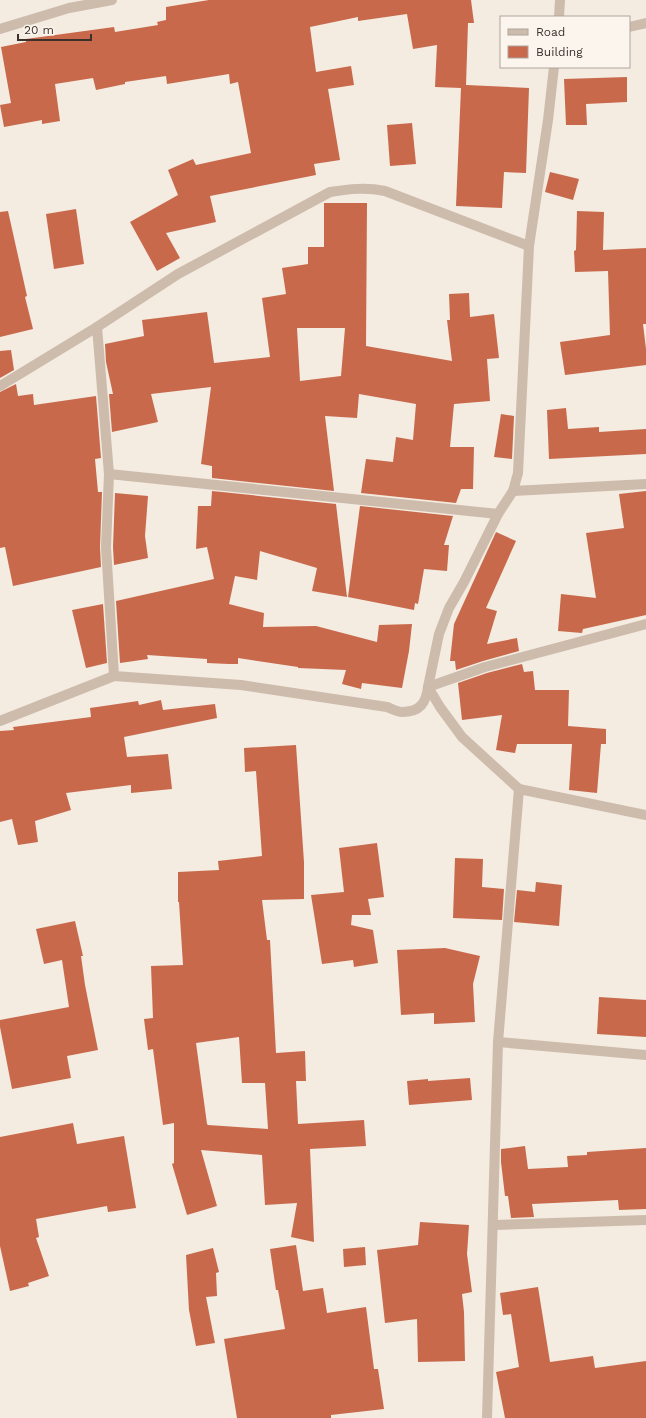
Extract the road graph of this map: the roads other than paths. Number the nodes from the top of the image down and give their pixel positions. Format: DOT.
graph roads {
  1 [pos="112,0"];
  2 [pos="560,0"];
  3 [pos="559,16"];
  4 [pos="646,23"];
  5 [pos="630,27"];
  6 [pos="0,29"];
  7 [pos="554,68"];
  8 [pos="529,246"];
  9 [pos="97,327"];
  10 [pos="0,386"];
  11 [pos="109,474"];
  12 [pos="646,484"];
  13 [pos="513,490"];
  14 [pos="498,514"];
  15 [pos="646,624"];
  16 [pos="114,676"];
  17 [pos="428,687"];
  18 [pos="0,721"];
  19 [pos="519,788"];
  20 [pos="646,815"];
  21 [pos="498,1042"];
  22 [pos="646,1055"];
  23 [pos="646,1220"];
  24 [pos="494,1225"];
  25 [pos="487,1418"];
  1 -- 6 [label="street"];
  2 -- 3 [label="street"];
  4 -- 5 [label="street"];
  7 -- 8 [label="street"];
  8 -- 9 [label="street"];
  8 -- 13 [label="street"];
  9 -- 10 [label="street"];
  9 -- 11 [label="street"];
  11 -- 14 [label="street"];
  11 -- 16 [label="street"];
  12 -- 13 [label="street"];
  13 -- 14 [label="street"];
  14 -- 17 [label="street"];
  15 -- 17 [label="street"];
  16 -- 17 [label="street"];
  16 -- 18 [label="street"];
  17 -- 19 [label="street"];
  19 -- 20 [label="street"];
  19 -- 21 [label="street"];
  21 -- 22 [label="street"];
  21 -- 24 [label="street"];
  23 -- 24 [label="street"];
  24 -- 25 [label="street"];
}
